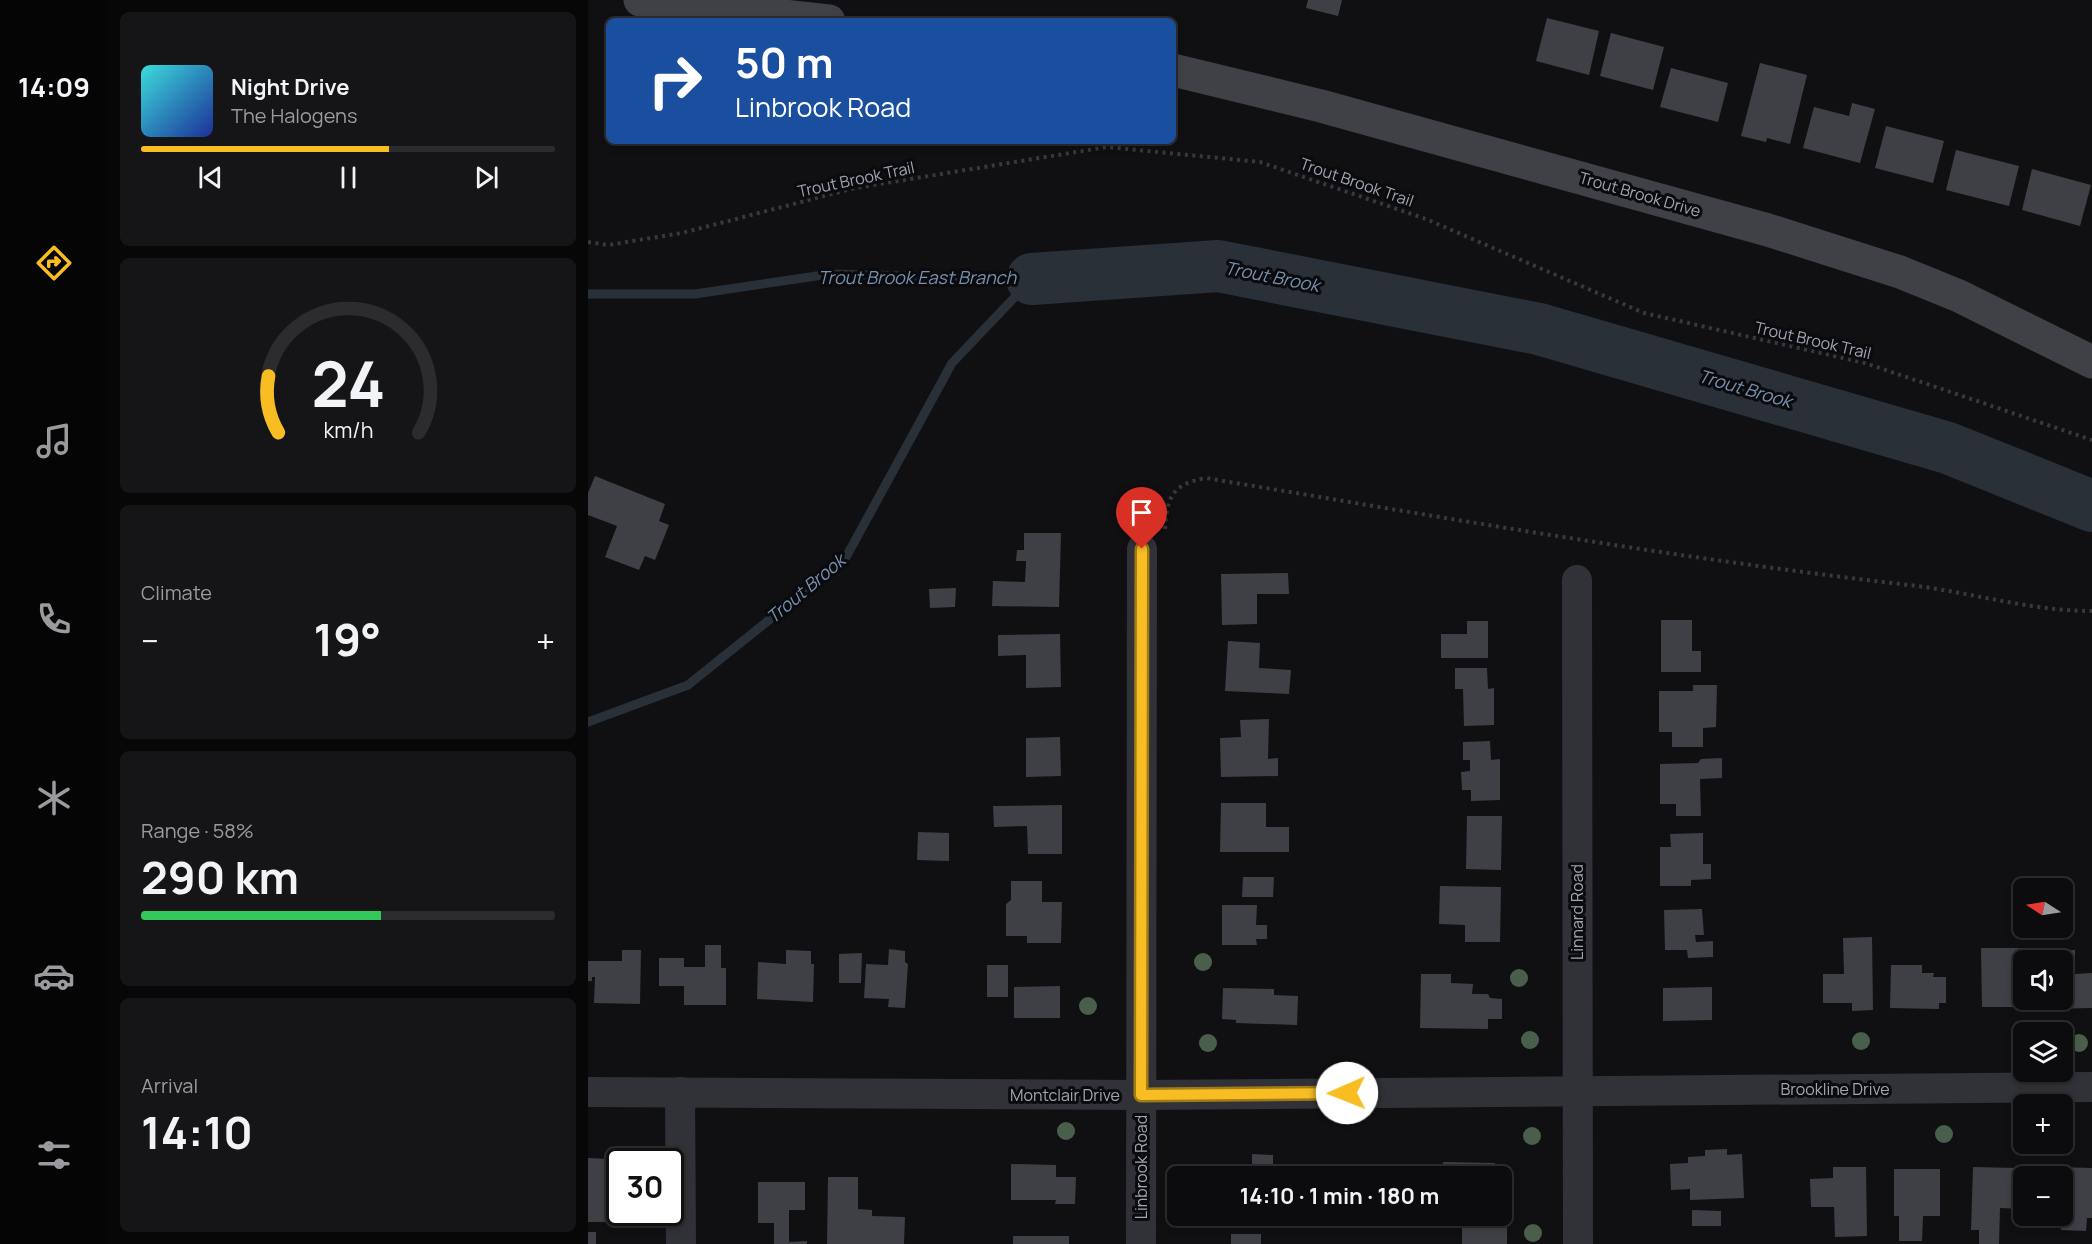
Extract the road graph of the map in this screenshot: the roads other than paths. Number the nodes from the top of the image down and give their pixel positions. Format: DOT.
graph roads {
  1 [pos="640,0"];
  2 [pos="802,18"];
  3 [pos="1176,71"];
  4 [pos="2092,362"];
  5 [pos="1153,540"];
  6 [pos="1577,580"];
  7 [pos="2092,1087"];
  8 [pos="1578,1090"];
  9 [pos="588,1092"];
  10 [pos="680,1092"];
  11 [pos="1141,1095"];
  12 [pos="681,1244"];
  13 [pos="1141,1244"];
  14 [pos="1578,1244"];
  1 -- 2 [label="main road"];
  3 -- 4 [label="main road, Trout Brook Drive"];
  5 -- 11 [label="street, Linbrook Road"];
  6 -- 8 [label="street, Linnard Road"];
  7 -- 8 [label="street, Brookline Drive"];
  8 -- 11 [label="street, Montclair Drive"];
  8 -- 14 [label="street, Linnard Road"];
  9 -- 10 [label="street, Montclair Drive"];
  10 -- 11 [label="street, Montclair Drive"];
  10 -- 12 [label="street"];
  11 -- 13 [label="street, Linbrook Road"];
}
